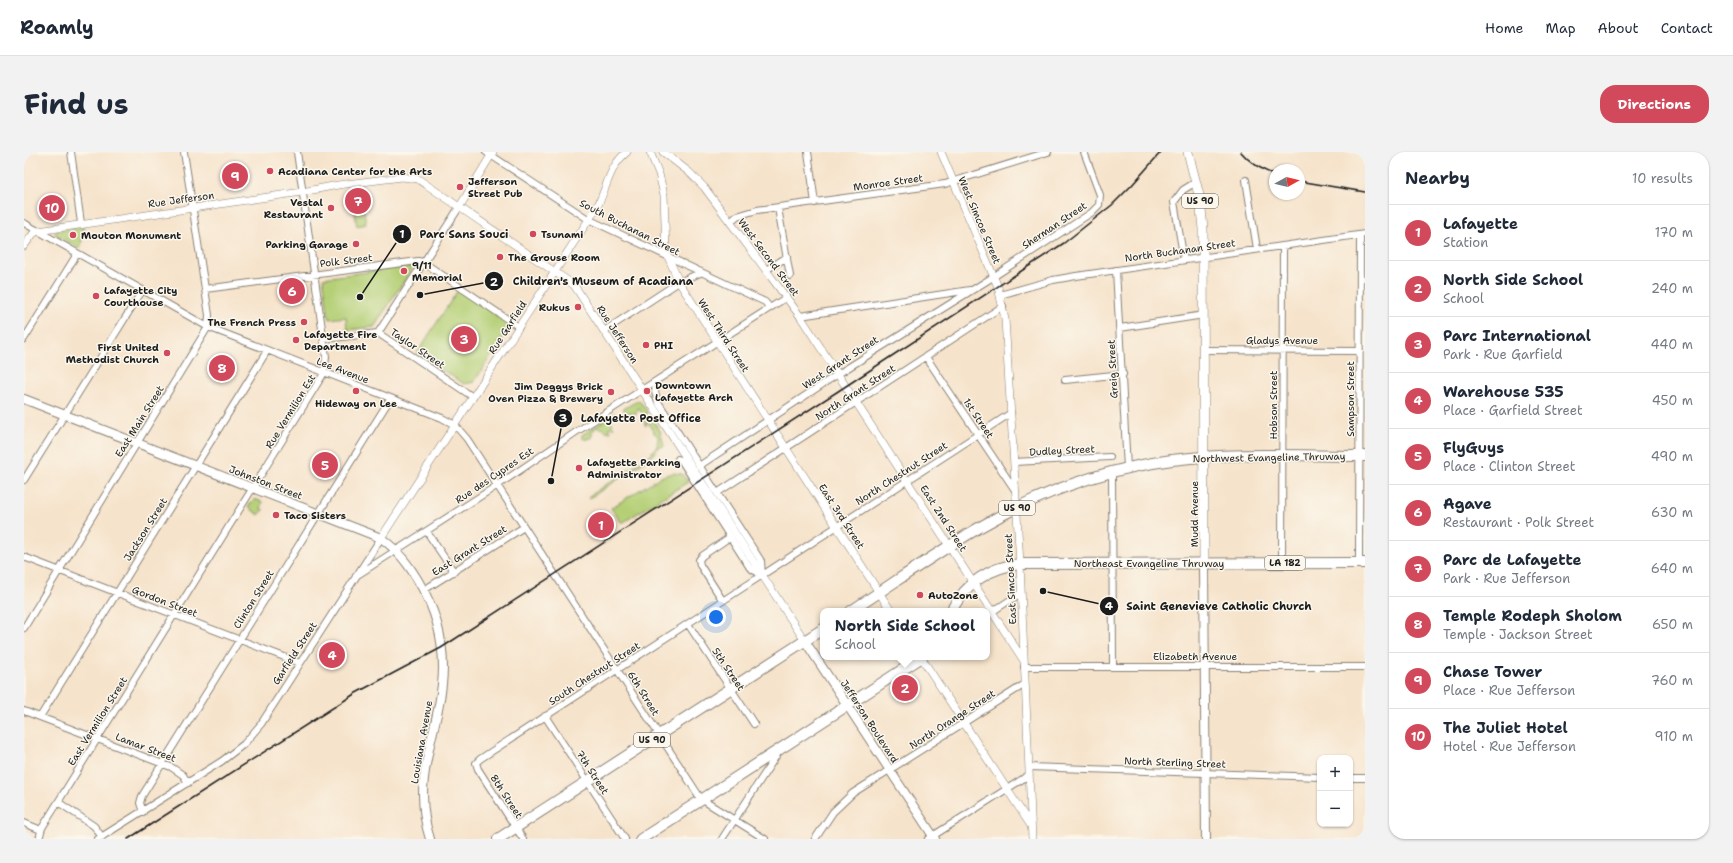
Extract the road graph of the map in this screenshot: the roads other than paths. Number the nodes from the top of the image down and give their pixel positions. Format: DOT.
graph roads {
  1 [pos="71,152"];
  2 [pos="184,152"];
  3 [pos="297,152"];
  4 [pos="627,152"];
  5 [pos="650,152"];
  6 [pos="663,152"];
  7 [pos="808,152"];
  8 [pos="941,152"];
  9 [pos="1048,152"];
  10 [pos="1084,152"];
  11 [pos="1188,152"];
  12 [pos="490,153"];
  13 [pos="1246,180"];
  14 [pos="954,182"];
  15 [pos="1196,182"];
  16 [pos="302,192"];
  17 [pos="815,203"];
  18 [pos="460,206"];
  19 [pos="193,207"];
  20 [pos="778,208"];
  21 [pos="588,219"];
  22 [pos="730,222"];
  23 [pos="24,223"];
  24 [pos="81,223"];
  25 [pos="38,231"];
  26 [pos="1362,235"];
  27 [pos="24,246"];
  28 [pos="1283,246"];
  29 [pos="1257,249"];
  30 [pos="77,254"];
  31 [pos="667,257"];
  32 [pos="787,257"];
  33 [pos="1204,257"];
  34 [pos="1184,260"];
  35 [pos="423,262"];
  36 [pos="766,270"];
  37 [pos="1116,270"];
  38 [pos="555,271"];
  39 [pos="700,272"];
  40 [pos="314,274"];
  41 [pos="790,276"];
  42 [pos="993,278"];
  43 [pos="679,282"];
  44 [pos="205,289"];
  45 [pos="974,289"];
  46 [pos="142,291"];
  47 [pos="1000,295"];
  48 [pos="787,297"];
  49 [pos="1003,306"];
  50 [pos="770,308"];
  51 [pos="1204,315"];
  52 [pos="800,316"];
  53 [pos="208,327"];
  54 [pos="519,327"];
  55 [pos="1120,328"];
  56 [pos="604,331"];
  57 [pos="378,333"];
  58 [pos="24,339"];
  59 [pos="324,339"];
  60 [pos="718,343"];
  61 [pos="1204,350"];
  62 [pos="1283,350"];
  63 [pos="1360,350"];
  64 [pos="267,351"];
  65 [pos="926,357"];
  66 [pos="324,373"];
  67 [pos="838,374"];
  68 [pos="1122,374"];
  69 [pos="1065,380"];
  70 [pos="656,382"];
  71 [pos="846,386"];
  72 [pos="643,390"];
  73 [pos="473,397"];
  74 [pos="24,399"];
  75 [pos="390,399"];
  76 [pos="856,402"];
  77 [pos="1011,414"];
  78 [pos="64,415"];
  79 [pos="768,421"];
  80 [pos="455,425"];
  81 [pos="775,432"];
  82 [pos="979,434"];
  83 [pos="136,443"];
  84 [pos="786,449"];
  85 [pos="1282,456"];
  86 [pos="1362,456"];
  87 [pos="1110,457"];
  88 [pos="1205,457"];
  89 [pos="678,459"];
  90 [pos="1014,462"];
  91 [pos="196,465"];
  92 [pos="699,466"];
  93 [pos="1127,468"];
  94 [pos="1112,472"];
  95 [pos="906,479"];
  96 [pos="24,480"];
  97 [pos="498,486"];
  98 [pos="253,489"];
  99 [pos="1015,490"];
  100 [pos="717,493"];
  101 [pos="1016,508"];
  102 [pos="318,513"];
  103 [pos="524,527"];
  104 [pos="837,527"];
  105 [pos="427,532"];
  106 [pos="730,537"];
  107 [pos="381,538"];
  108 [pos="950,546"];
  109 [pos="397,551"];
  110 [pos="24,557"];
  111 [pos="1112,563"];
  112 [pos="1282,563"];
  113 [pos="1362,563"];
  114 [pos="1020,564"];
  115 [pos="1204,564"];
  116 [pos="60,570"];
  117 [pos="454,572"];
  118 [pos="555,574"];
  119 [pos="762,575"];
  120 [pos="356,576"];
  121 [pos="973,583"];
  122 [pos="424,590"];
  123 [pos="879,592"];
  124 [pos="117,593"];
  125 [pos="1021,593"];
  126 [pos="722,601"];
  127 [pos="855,608"];
  128 [pos="889,608"];
  129 [pos="953,608"];
  130 [pos="986,608"];
  131 [pos="990,613"];
  132 [pos="175,615"];
  133 [pos="990,615"];
  134 [pos="688,624"];
  135 [pos="24,628"];
  136 [pos="820,631"];
  137 [pos="239,640"];
  138 [pos="805,641"];
  139 [pos="441,648"];
  140 [pos="917,660"];
  141 [pos="923,660"];
  142 [pos="300,663"];
  143 [pos="1024,664"];
  144 [pos="1112,666"];
  145 [pos="1205,666"];
  146 [pos="1365,667"];
  147 [pos="617,669"];
  148 [pos="1025,684"];
  149 [pos="731,689"];
  150 [pos="848,706"];
  151 [pos="24,711"];
  152 [pos="545,716"];
  153 [pos="40,717"];
  154 [pos="964,723"];
  155 [pos="754,724"];
  156 [pos="659,735"];
  157 [pos="98,740"];
  158 [pos="780,750"];
  159 [pos="476,763"];
  160 [pos="162,764"];
  161 [pos="1029,767"];
  162 [pos="890,770"];
  163 [pos="1206,774"];
  164 [pos="1029,775"];
  165 [pos="1317,777"];
  166 [pos="1353,778"];
  167 [pos="1365,778"];
  168 [pos="587,781"];
  169 [pos="188,783"];
  170 [pos="1007,789"];
  171 [pos="701,799"];
  172 [pos="58,802"];
  173 [pos="142,812"];
  174 [pos="735,819"];
  175 [pos="24,823"];
  176 [pos="1031,826"];
  177 [pos="516,828"];
  178 [pos="41,830"];
  179 [pos="100,838"];
  180 [pos="932,838"];
  181 [pos="39,839"];
  182 [pos="430,839"];
  183 [pos="498,839"];
  184 [pos="523,839"];
  185 [pos="625,839"];
  186 [pos="641,839"];
  187 [pos="722,839"];
  188 [pos="765,839"];
  189 [pos="815,839"];
  190 [pos="1032,839"];
  191 [pos="1206,839"];
  1 -- 24 [label="street"];
  2 -- 19 [label="street"];
  3 -- 16 [label="street, Rue Vermilion Est"];
  4 -- 21 [label="street, Rue Garfield"];
  5 -- 31 [label="street, West Third Street"];
  6 -- 22 [label="street, West Second Street"];
  7 -- 17 [label="street"];
  8 -- 14 [label="street, West Simcoe Street"];
  9 -- 14 [label="street, Monroe Street"];
  10 -- 42 [label="street, Sherman Street"];
  11 -- 15 [label="main road, Mudd Avenue / US 90"];
  12 -- 18 [label="street"];
  12 -- 21 [label="street, South Buchanan Street"];
  13 -- 29 [label="street"];
  14 -- 17 [label="street, Monroe Street"];
  14 -- 42 [label="street, West Simcoe Street"];
  15 -- 33 [label="main road, Mudd Avenue / US 90"];
  15 -- 34 [label="street"];
  16 -- 18 [label="street, Rue Jefferson"];
  16 -- 19 [label="street, Rue Jefferson"];
  16 -- 40 [label="street, Rue Vermilion Est"];
  17 -- 20 [label="street, Monroe Street"];
  18 -- 35 [label="street"];
  18 -- 38 [label="street, Rue Jefferson"];
  19 -- 24 [label="street, Rue Jefferson"];
  19 -- 44 [label="street"];
  20 -- 22 [label="street, Monroe Street"];
  20 -- 32 [label="street"];
  21 -- 31 [label="street, South Buchanan Street"];
  21 -- 38 [label="street, Rue Garfield"];
  22 -- 36 [label="street, West Second Street"];
  23 -- 25 [label="street, Lee Avenue"];
  24 -- 25 [label="street, Rue Jefferson"];
  25 -- 27 [label="street"];
  25 -- 30 [label="street, Lee Avenue"];
  26 -- 28 [label="street, North Buchanan Street"];
  26 -- 63 [label="street, Sampson Street"];
  28 -- 29 [label="street, North Buchanan Street"];
  28 -- 62 [label="street, Hobson Street"];
  29 -- 33 [label="street, North Buchanan Street"];
  30 -- 46 [label="street, Lee Avenue"];
  30 -- 58 [label="street"];
  31 -- 39 [label="street, South Buchanan Street"];
  31 -- 43 [label="street, West Third Street"];
  32 -- 36 [label="street"];
  32 -- 41 [label="street"];
  33 -- 34 [label="street, North Buchanan Street"];
  33 -- 51 [label="main road, Mudd Avenue / US 90"];
  34 -- 37 [label="street, North Buchanan Street"];
  35 -- 40 [label="street, Polk Street"];
  35 -- 54 [label="street"];
  35 -- 57 [label="street"];
  36 -- 48 [label="street, West Second Street"];
  37 -- 47 [label="street, North Buchanan Street"];
  37 -- 55 [label="street, Greig Street"];
  38 -- 54 [label="street, Rue Garfield"];
  38 -- 56 [label="street, Rue Jefferson"];
  39 -- 43 [label="street"];
  39 -- 50 [label="street, South Buchanan Street"];
  40 -- 44 [label="street, Polk Street"];
  40 -- 59 [label="street, Rue Vermilion Est"];
  42 -- 45 [label="street, West Grant Street"];
  42 -- 47 [label="street, West Simcoe Street"];
  43 -- 56 [label="street"];
  43 -- 60 [label="street, West Third Street"];
  44 -- 53 [label="street"];
  45 -- 52 [label="street"];
  45 -- 67 [label="street, West Grant Street"];
  46 -- 53 [label="street, Lee Avenue"];
  46 -- 78 [label="street"];
  47 -- 49 [label="street, East Simcoe Street"];
  48 -- 50 [label="street, Rue des Cypres Est"];
  48 -- 52 [label="street, West Second Street"];
  49 -- 65 [label="street, North Grant Street"];
  49 -- 77 [label="street, East Simcoe Street"];
  50 -- 60 [label="street, Rue des Cypres Est"];
  51 -- 55 [label="street"];
  51 -- 61 [label="main road, Mudd Avenue / US 90"];
  52 -- 67 [label="street, West Second Street"];
  53 -- 64 [label="street, Lee Avenue"];
  53 -- 83 [label="street, East Main Street"];
  54 -- 73 [label="street, Rue Garfield"];
  55 -- 68 [label="street, Greig Street"];
  56 -- 72 [label="street, Rue Jefferson"];
  57 -- 59 [label="street, Taylor Street"];
  57 -- 73 [label="street, Taylor Street"];
  59 -- 66 [label="street, Rue Vermilion Est"];
  60 -- 70 [label="street, Rue des Cypres Est"];
  60 -- 79 [label="street, West Third Street"];
  61 -- 62 [label="street, Gladys Avenue"];
  61 -- 88 [label="main road, Mudd Avenue / US 90"];
  62 -- 63 [label="street, Gladys Avenue"];
  62 -- 85 [label="street, Hobson Street"];
  63 -- 86 [label="street, Sampson Street"];
  64 -- 66 [label="street, Lee Avenue"];
  64 -- 91 [label="street, Jackson Street"];
  65 -- 76 [label="street, North Grant Street"];
  65 -- 82 [label="street, 1st Street"];
  66 -- 75 [label="street, Lee Avenue"];
  66 -- 98 [label="street, Rue Vermilion Est"];
  67 -- 71 [label="street, West Second Street"];
  67 -- 79 [label="street, West Grant Street"];
  68 -- 69 [label="street"];
  68 -- 93 [label="street, Greig Street"];
  70 -- 72 [label="street, Rue des Cypres Est"];
  70 -- 92 [label="street, Jefferson Boulevard"];
  71 -- 76 [label="street, East 2nd Street"];
  72 -- 97 [label="street, Rue des Cypres Est"];
  72 -- 119 [label="street, Jefferson Boulevard"];
  73 -- 80 [label="street, Rue Garfield"];
  74 -- 78 [label="main road, Johnston Street"];
  75 -- 80 [label="street, Lee Avenue"];
  75 -- 102 [label="street, Clinton Street"];
  76 -- 84 [label="street, North Grant Street"];
  76 -- 95 [label="street, East 2nd Street"];
  77 -- 82 [label="street, North Chestnut Street"];
  77 -- 90 [label="street, East Simcoe Street"];
  78 -- 83 [label="main road, Johnston Street"];
  78 -- 96 [label="street"];
  79 -- 81 [label="street, West Third Street"];
  79 -- 92 [label="street, West Grant Street"];
  80 -- 97 [label="street, Lee Avenue"];
  80 -- 107 [label="street, Garfield Street"];
  81 -- 84 [label="street, East 3rd Street"];
  82 -- 95 [label="street, North Chestnut Street"];
  82 -- 99 [label="street, 1st Street"];
  83 -- 91 [label="main road, Johnston Street"];
  83 -- 116 [label="street, East Main Street"];
  84 -- 100 [label="street, North Grant Street"];
  84 -- 104 [label="street, East 3rd Street"];
  85 -- 86 [label="highway, Northwest Evangeline Thruway"];
  85 -- 88 [label="highway, Northwest Evangeline Thruway"];
  85 -- 112 [label="street, Hobson Street"];
  86 -- 113 [label="street, Sampson Street"];
  87 -- 90 [label="street, Dudley Street"];
  88 -- 93 [label="highway, Northwest Evangeline Thruway / US 90"];
  88 -- 115 [label="main road, Mudd Avenue / US 90"];
  89 -- 106 [label="street, Jefferson Boulevard"];
  90 -- 99 [label="street, East Simcoe Street"];
  91 -- 98 [label="main road, Johnston Street"];
  91 -- 124 [label="street, Jackson Street"];
  92 -- 100 [label="street, Jefferson Boulevard"];
  93 -- 94 [label="highway, Northwest Evangeline Thruway / US 90"];
  94 -- 101 [label="highway, Northwest Evangeline Thruway / US 90"];
  94 -- 111 [label="street"];
  95 -- 104 [label="street, North Chestnut Street"];
  95 -- 108 [label="street, East 2nd Street"];
  97 -- 103 [label="street, Lee Avenue"];
  97 -- 105 [label="street, Rue des Cypres Est"];
  98 -- 102 [label="main road, Johnston Street"];
  98 -- 132 [label="street, Rue Vermilion Est"];
  99 -- 101 [label="street, East Simcoe Street"];
  100 -- 119 [label="street, Jefferson Boulevard"];
  101 -- 108 [label="highway, Northwest Evangeline Thruway / US 90"];
  101 -- 114 [label="street, East Simcoe Street"];
  102 -- 107 [label="main road, Johnston Street"];
  102 -- 137 [label="street, Clinton Street"];
  103 -- 117 [label="street, East Grant Street"];
  103 -- 118 [label="street, Lee Avenue"];
  104 -- 119 [label="street, North Chestnut Street"];
  104 -- 123 [label="street, East 3rd Street"];
  105 -- 109 [label="street, Rue des Cypres Est"];
  105 -- 117 [label="street"];
  106 -- 119 [label="street, Jefferson Boulevard"];
  106 -- 126 [label="street"];
  107 -- 109 [label="main road, Johnston Street"];
  107 -- 120 [label="street, Garfield Street"];
  108 -- 121 [label="street, East 2nd Street"];
  108 -- 123 [label="highway, Northwest Evangeline Thruway / US 90"];
  109 -- 120 [label="street, Rue des Cypres Est"];
  109 -- 122 [label="main road, Johnston Street"];
  110 -- 116 [label="street, Gordon Street"];
  111 -- 114 [label="highway, Northeast Evangeline Thruway"];
  111 -- 115 [label="highway, Northeast Evangeline Thruway"];
  111 -- 144 [label="street"];
  112 -- 113 [label="highway, Northeast Evangeline Thruway / LA 182"];
  112 -- 115 [label="highway, Northeast Evangeline Thruway / LA 182"];
  114 -- 121 [label="highway, Northeast Evangeline Thruway"];
  114 -- 125 [label="street, East Simcoe Street"];
  115 -- 145 [label="main road, Mudd Avenue"];
  116 -- 124 [label="street, Gordon Street"];
  116 -- 135 [label="street, East Main Street"];
  117 -- 122 [label="street, East Grant Street"];
  118 -- 147 [label="street, 6th Street"];
  119 -- 126 [label="street, South Chestnut Street"];
  119 -- 138 [label="street, Jefferson Boulevard"];
  120 -- 142 [label="street, Garfield Street"];
  121 -- 129 [label="highway, Northeast Evangeline Thruway"];
  121 -- 130 [label="street, East 2nd Street"];
  122 -- 139 [label="main road, Johnston Street"];
  123 -- 127 [label="highway, Northwest Evangeline Thruway / US 90"];
  123 -- 128 [label="street, East 3rd Street"];
  124 -- 132 [label="street, Gordon Street"];
  124 -- 153 [label="street, Jackson Street"];
  125 -- 131 [label="street"];
  125 -- 143 [label="street, East Simcoe Street"];
  126 -- 134 [label="street, South Chestnut Street"];
  132 -- 137 [label="street, Gordon Street"];
  132 -- 157 [label="street, East Vermilion Street"];
  133 -- 143 [label="street, East 2nd Street"];
  134 -- 147 [label="street, South Chestnut Street"];
  134 -- 149 [label="street, 5th Street"];
  136 -- 138 [label="highway, US 90"];
  137 -- 142 [label="street, Gordon Street"];
  137 -- 160 [label="street, Clinton Street"];
  138 -- 149 [label="highway, US 90"];
  138 -- 150 [label="main road, Jefferson Boulevard"];
  139 -- 182 [label="main road, Louisiana Avenue"];
  140 -- 150 [label="highway"];
  141 -- 154 [label="street"];
  142 -- 169 [label="street, Garfield Street"];
  143 -- 144 [label="street, Elizabeth Avenue"];
  143 -- 148 [label="street, East Simcoe Street"];
  144 -- 145 [label="street, Elizabeth Avenue"];
  145 -- 146 [label="street, Elizabeth Avenue"];
  145 -- 163 [label="main road, Mudd Avenue"];
  147 -- 152 [label="street, South Chestnut Street"];
  147 -- 156 [label="street, 6th Street"];
  148 -- 154 [label="street, North Orange Street"];
  148 -- 161 [label="street, East Simcoe Street"];
  149 -- 155 [label="street, 5th Street"];
  149 -- 156 [label="highway, US 90"];
  150 -- 158 [label="highway"];
  150 -- 162 [label="main road, Jefferson Boulevard"];
  151 -- 153 [label="street, Lamar Street"];
  152 -- 159 [label="street, South Chestnut Street"];
  152 -- 168 [label="street, 7th Street"];
  153 -- 157 [label="street, Lamar Street"];
  154 -- 162 [label="street, North Orange Street"];
  154 -- 170 [label="street"];
  156 -- 168 [label="highway, US 90"];
  156 -- 171 [label="street, 6th Street"];
  157 -- 160 [label="street, Lamar Street"];
  157 -- 172 [label="street, East Vermilion Street"];
  158 -- 171 [label="highway"];
  158 -- 174 [label="street"];
  159 -- 177 [label="street, 8th Street"];
  160 -- 169 [label="street, Lamar Street"];
  160 -- 173 [label="street, Clinton Street"];
  161 -- 163 [label="street, North Sterling Street"];
  161 -- 164 [label="street, East Simcoe Street"];
  162 -- 180 [label="main road, Jefferson Boulevard"];
  162 -- 189 [label="street, North Orange Street"];
  163 -- 165 [label="street, North Sterling Street"];
  163 -- 191 [label="main road, Mudd Avenue"];
  164 -- 170 [label="street"];
  164 -- 176 [label="street, East Simcoe Street"];
  166 -- 167 [label="street"];
  168 -- 177 [label="highway, US 90"];
  168 -- 185 [label="street, 7th Street"];
  169 -- 173 [label="street, Garfield Street"];
  170 -- 176 [label="street"];
  170 -- 180 [label="street"];
  171 -- 174 [label="street, 6th Street"];
  171 -- 186 [label="highway"];
  172 -- 178 [label="street, East Vermilion Street"];
  172 -- 179 [label="street"];
  173 -- 179 [label="street, Garfield Street"];
  174 -- 187 [label="street"];
  174 -- 188 [label="street, 6th Street"];
  175 -- 178 [label="street"];
  176 -- 190 [label="street, East Simcoe Street"];
  177 -- 183 [label="highway, US 90"];
  177 -- 184 [label="street, 8th Street"];
  178 -- 181 [label="street, East Vermilion Street"];
}
